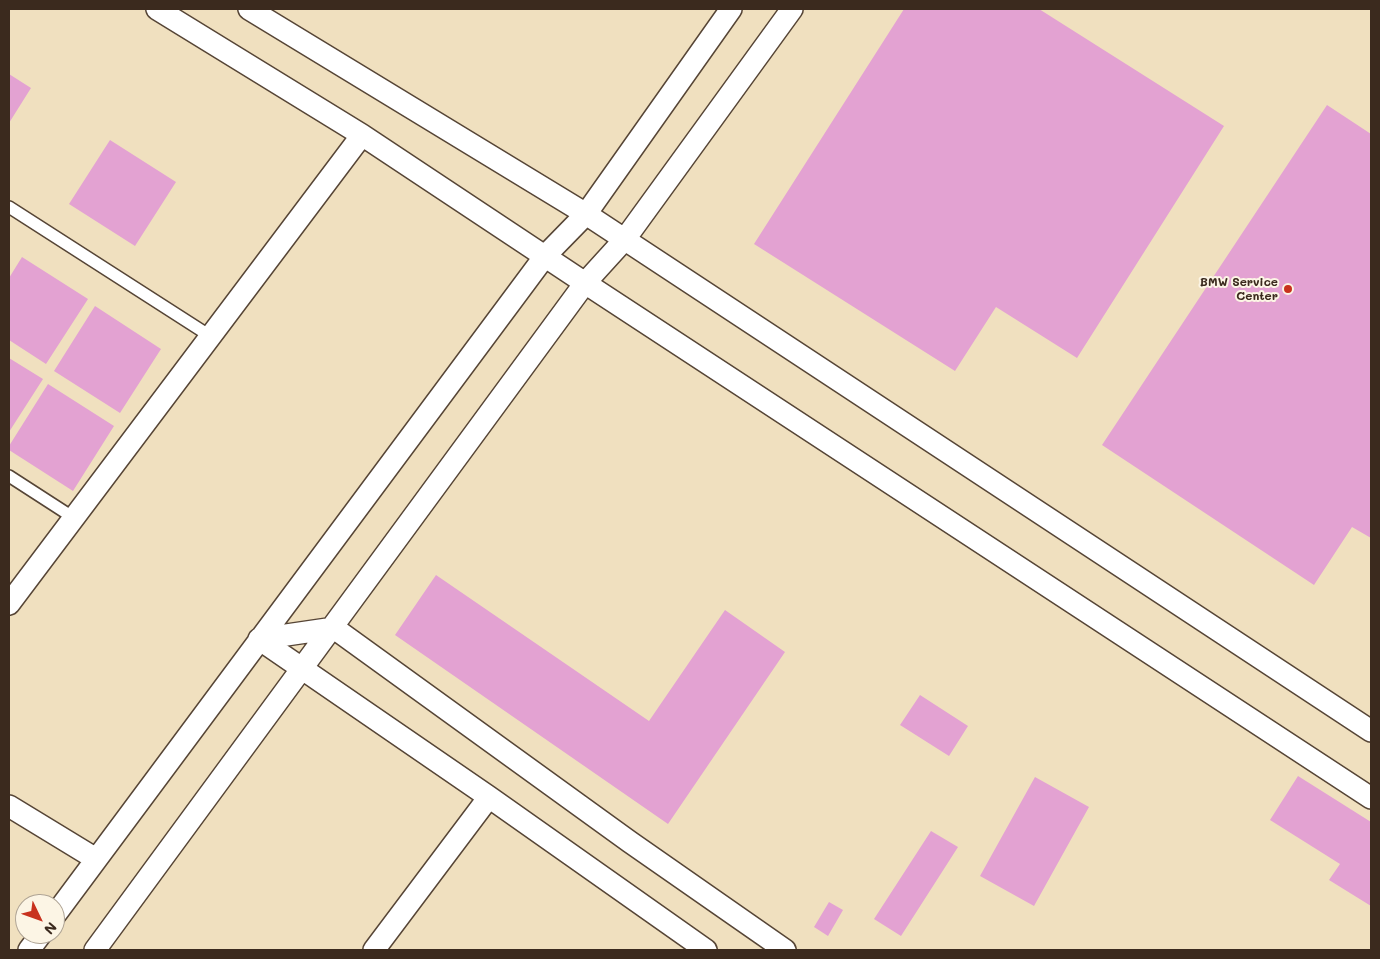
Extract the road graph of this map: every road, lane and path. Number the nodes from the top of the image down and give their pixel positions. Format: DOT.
graph roads {
  1 [pos="157,9"];
  2 [pos="249,9"];
  3 [pos="732,9"];
  4 [pos="792,9"];
  5 [pos="362,135"];
  6 [pos="9,207"];
  7 [pos="586,214"];
  8 [pos="625,239"];
  9 [pos="545,256"];
  10 [pos="585,283"];
  11 [pos="210,336"];
  12 [pos="9,476"];
  13 [pos="74,518"];
  14 [pos="9,604"];
  15 [pos="334,628"];
  16 [pos="259,639"];
  17 [pos="303,669"];
  18 [pos="1371,731"];
  19 [pos="489,798"];
  20 [pos="1371,798"];
  21 [pos="9,806"];
  22 [pos="96,859"];
  23 [pos="65,901"];
  24 [pos="95,950"];
  25 [pos="374,950"];
  26 [pos="706,950"];
  27 [pos="785,950"];
  1 -- 5 [label="street"];
  2 -- 7 [label="street"];
  3 -- 7 [label="street"];
  4 -- 8 [label="street"];
  5 -- 9 [label="street"];
  5 -- 11 [label="street"];
  6 -- 11 [label="lane"];
  7 -- 8 [label="street"];
  7 -- 9 [label="street"];
  8 -- 10 [label="street"];
  8 -- 18 [label="street"];
  9 -- 10 [label="street"];
  9 -- 16 [label="street"];
  10 -- 15 [label="street"];
  10 -- 20 [label="street"];
  11 -- 13 [label="street"];
  12 -- 13 [label="lane"];
  13 -- 14 [label="street"];
  15 -- 16 [label="street"];
  15 -- 17 [label="street"];
  15 -- 27 [label="street"];
  16 -- 17 [label="street"];
  16 -- 22 [label="street"];
  17 -- 19 [label="street"];
  17 -- 24 [label="street"];
  19 -- 25 [label="street"];
  19 -- 26 [label="street"];
  21 -- 22 [label="street"];
  22 -- 23 [label="street"];
}
